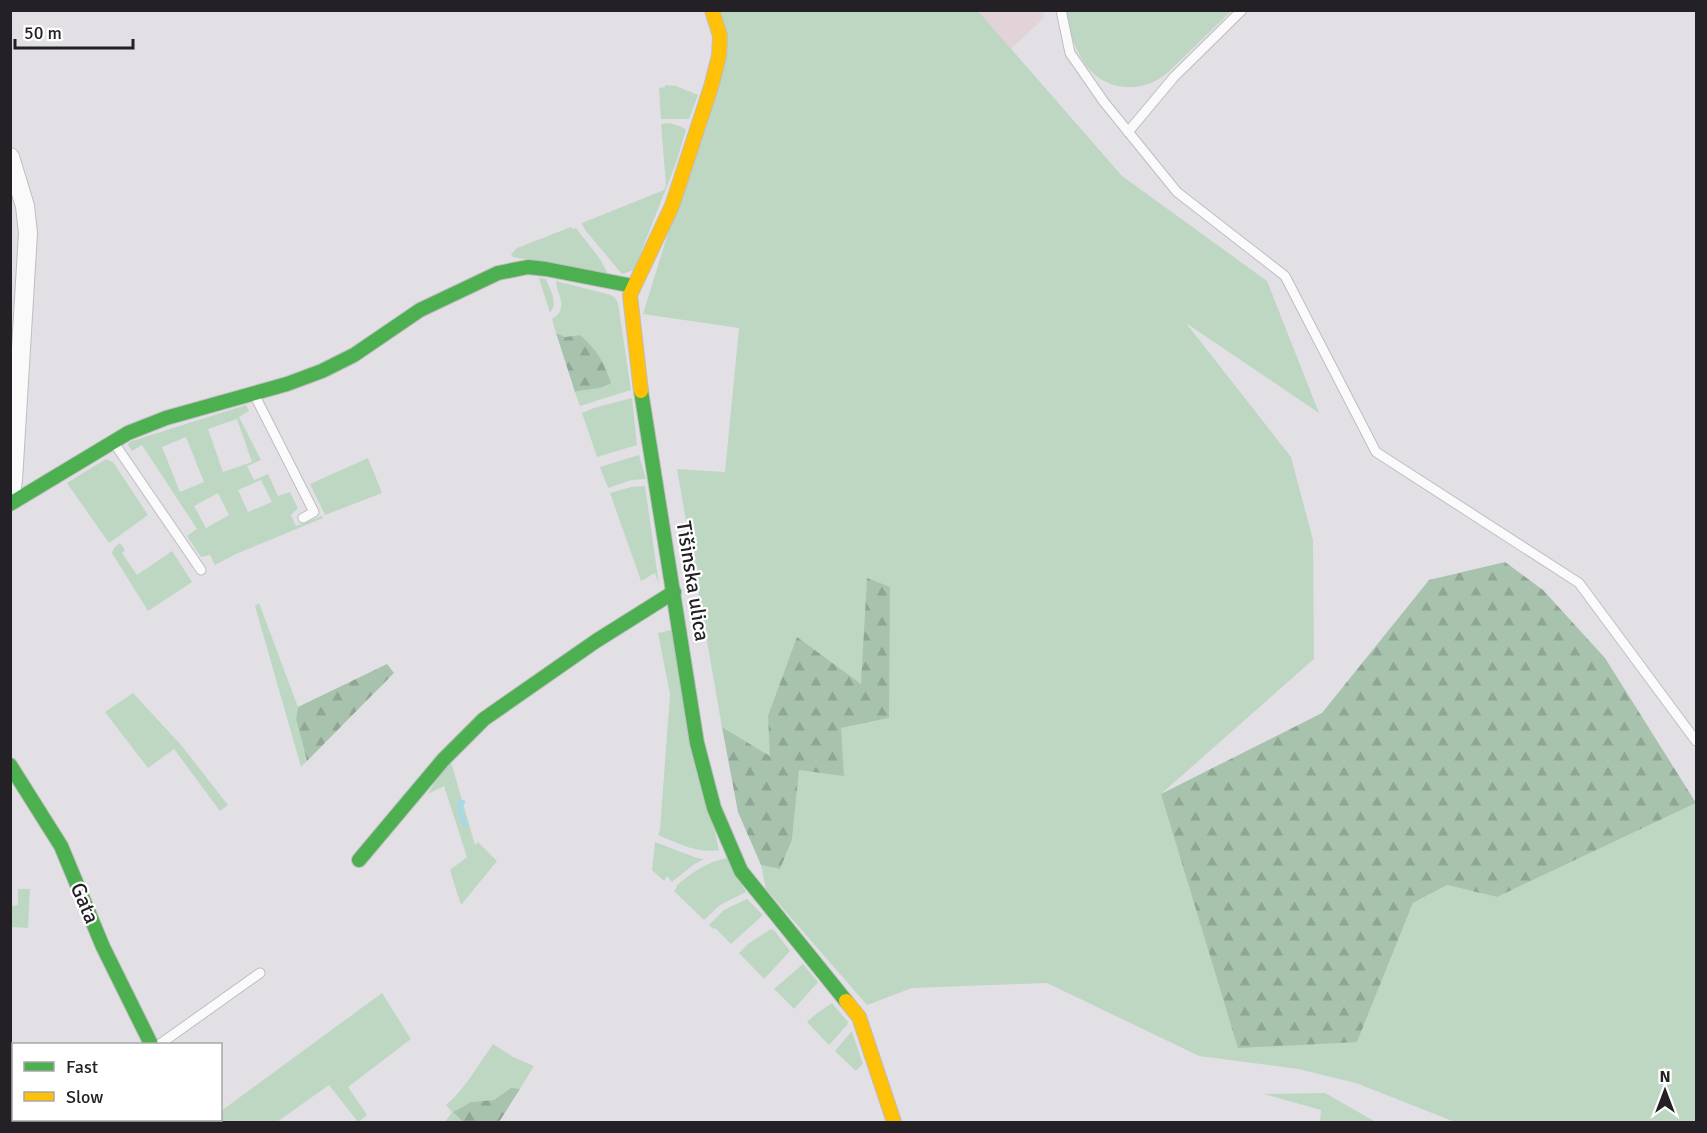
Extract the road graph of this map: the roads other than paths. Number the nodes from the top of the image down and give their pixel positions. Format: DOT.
graph roads {
  1 [pos="712,10"];
  2 [pos="1061,10"];
  3 [pos="1242,10"];
  4 [pos="1128,132"];
  5 [pos="10,157"];
  6 [pos="633,286"];
  7 [pos="254,393"];
  8 [pos="113,441"];
  9 [pos="12,480"];
  10 [pos="10,503"];
  11 [pos="303,518"];
  12 [pos="201,570"];
  13 [pos="674,592"];
  14 [pos="1696,741"];
  15 [pos="10,765"];
  16 [pos="359,860"];
  17 [pos="260,973"];
  18 [pos="151,1043"];
  19 [pos="161,1043"];
  20 [pos="894,1122"];
  1 -- 6 [label="street, Tišinska ulica"];
  2 -- 4 [label="lane"];
  3 -- 4 [label="lane"];
  4 -- 14 [label="lane"];
  5 -- 9 [label="street"];
  6 -- 7 [label="street"];
  6 -- 13 [label="street, Tišinska ulica"];
  7 -- 8 [label="street"];
  7 -- 11 [label="lane"];
  8 -- 10 [label="street"];
  8 -- 12 [label="lane"];
  9 -- 10 [label="street"];
  13 -- 16 [label="street"];
  13 -- 20 [label="street, Tišinska ulica"];
  15 -- 18 [label="street, Gata"];
  17 -- 19 [label="lane"];
}
